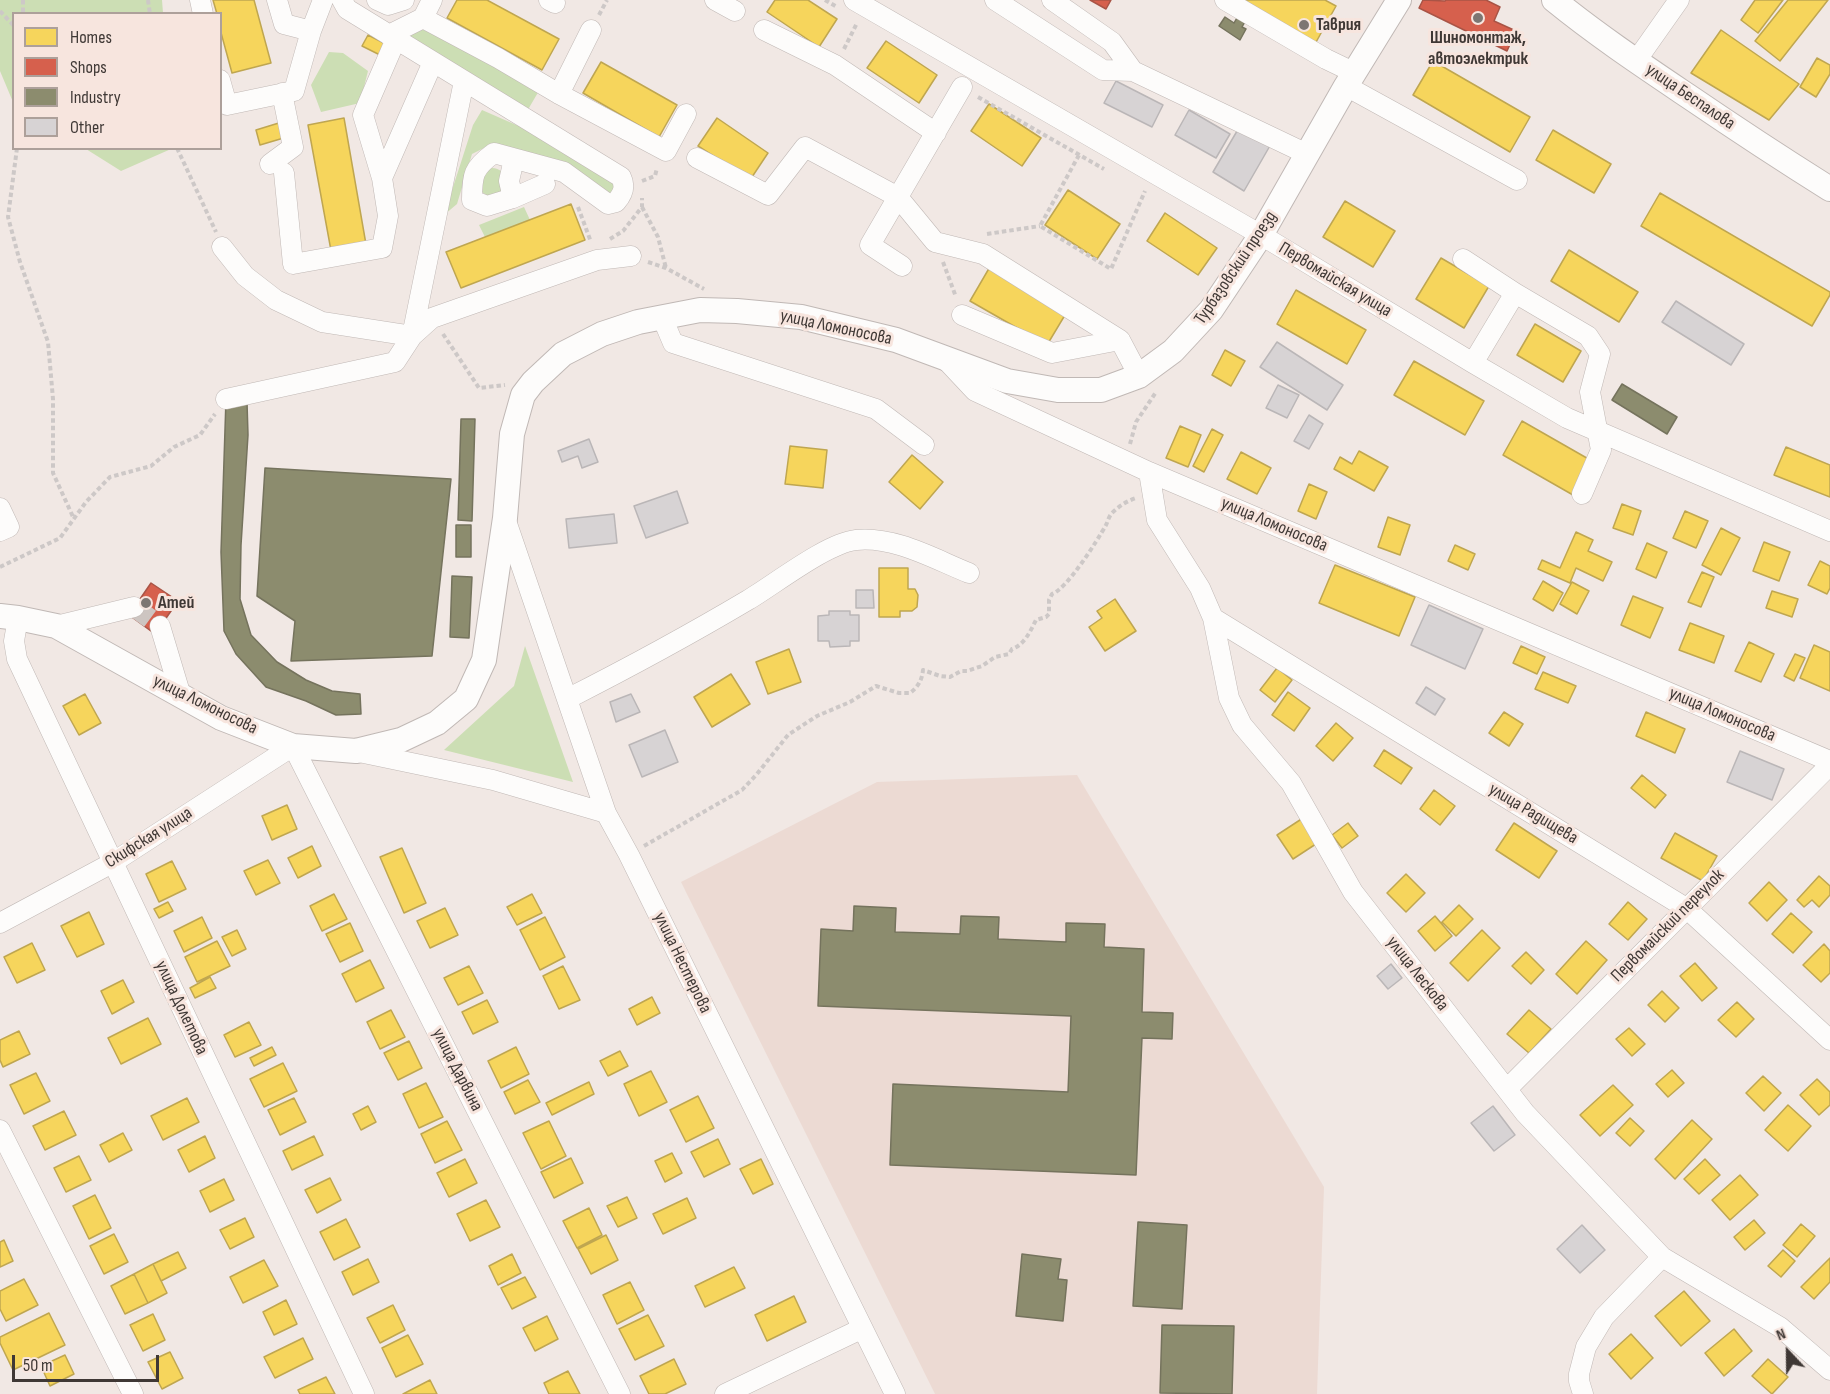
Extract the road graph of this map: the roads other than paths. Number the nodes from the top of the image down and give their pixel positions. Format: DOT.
graph roads {
  1 [pos="277,0"];
  2 [pos="322,0"];
  3 [pos="342,0"];
  4 [pos="376,0"];
  5 [pos="404,0"];
  6 [pos="432,0"];
  7 [pos="715,0"];
  8 [pos="854,0"];
  9 [pos="995,0"];
  10 [pos="1052,0"];
  11 [pos="1225,0"];
  12 [pos="1399,0"];
  13 [pos="1554,0"];
  14 [pos="1679,0"];
  15 [pos="735,11"];
  16 [pos="423,18"];
  17 [pos="591,30"];
  18 [pos="765,30"];
  19 [pos="311,31"];
  20 [pos="393,37"];
  21 [pos="1636,61"];
  22 [pos="433,62"];
  23 [pos="1133,71"];
  24 [pos="1350,80"];
  25 [pos="464,81"];
  26 [pos="222,87"];
  27 [pos="962,87"];
  28 [pos="282,93"];
  29 [pos="559,94"];
  30 [pos="686,114"];
  31 [pos="936,133"];
  32 [pos="1307,154"];
  33 [pos="514,159"];
  34 [pos="697,159"];
  35 [pos="382,178"];
  36 [pos="1518,180"];
  37 [pos="545,184"];
  38 [pos="1830,189"];
  39 [pos="898,197"];
  40 [pos="513,198"];
  41 [pos="1261,236"];
  42 [pos="222,247"];
  43 [pos="631,256"];
  44 [pos="1462,259"];
  45 [pos="902,266"];
  46 [pos="1515,293"];
  47 [pos="962,315"];
  48 [pos="663,317"];
  49 [pos="412,336"];
  50 [pos="1120,340"];
  51 [pos="944,357"];
  52 [pos="1473,363"];
  53 [pos="1149,382"];
  54 [pos="226,399"];
  55 [pos="1597,431"];
  56 [pos="924,445"];
  57 [pos="1150,478"];
  58 [pos="1582,494"];
  59 [pos="0,508"];
  60 [pos="505,518"];
  61 [pos="0,531"];
  62 [pos="1830,531"];
  63 [pos="969,573"];
  64 [pos="134,607"];
  65 [pos="9,617"];
  66 [pos="1213,618"];
  67 [pos="56,626"];
  68 [pos="160,626"];
  69 [pos="181,696"];
  70 [pos="567,699"];
  71 [pos="293,746"];
  72 [pos="356,751"];
  73 [pos="1830,763"];
  74 [pos="606,813"];
  75 [pos="112,862"];
  76 [pos="1686,908"];
  77 [pos="0,923"];
  78 [pos="1830,1040"];
  79 [pos="1507,1089"];
  80 [pos="0,1130"];
  81 [pos="1662,1257"];
  82 [pos="861,1329"];
  83 [pos="1830,1370"];
  84 [pos="1585,1390"];
  85 [pos="133,1394"];
  86 [pos="364,1394"];
  87 [pos="620,1394"];
  88 [pos="725,1394"];
  89 [pos="895,1394"];
  1 -- 19 [label="street"];
  2 -- 19 [label="street"];
  3 -- 20 [label="street"];
  4 -- 5 [label="street"];
  6 -- 16 [label="street"];
  7 -- 15 [label="street"];
  8 -- 41 [label="street, Первомайская улица"];
  9 -- 23 [label="street"];
  10 -- 23 [label="street"];
  11 -- 24 [label="street"];
  12 -- 24 [label="main road, Турбазовский проезд"];
  13 -- 21 [label="main road, улица Беспалова"];
  14 -- 21 [label="street"];
  16 -- 20 [label="street"];
  16 -- 29 [label="street"];
  17 -- 29 [label="street"];
  18 -- 31 [label="street"];
  19 -- 28 [label="street"];
  20 -- 22 [label="street"];
  20 -- 35 [label="street"];
  21 -- 38 [label="main road, улица Беспалова"];
  22 -- 25 [label="street"];
  22 -- 35 [label="street"];
  23 -- 32 [label="street"];
  24 -- 32 [label="main road, Турбазовский проезд"];
  24 -- 36 [label="street"];
  25 -- 33 [label="street"];
  25 -- 49 [label="street"];
  26 -- 28 [label="street"];
  27 -- 31 [label="street"];
  28 -- 35 [label="street"];
  29 -- 30 [label="street"];
  31 -- 39 [label="street"];
  32 -- 41 [label="main road, Турбазовский проезд"];
  33 -- 40 [label="street"];
  33 -- 40 [label="street"];
  34 -- 39 [label="street"];
  37 -- 40 [label="street"];
  39 -- 45 [label="street"];
  39 -- 50 [label="street"];
  41 -- 52 [label="street, Первомайская улица"];
  41 -- 53 [label="main road, Турбазовский проезд"];
  42 -- 49 [label="street"];
  43 -- 49 [label="street"];
  44 -- 46 [label="street"];
  46 -- 52 [label="street"];
  46 -- 55 [label="street"];
  47 -- 50 [label="street"];
  48 -- 51 [label="main road, улица Ломоносова"];
  48 -- 56 [label="street"];
  48 -- 60 [label="main road, улица Ломоносова"];
  49 -- 54 [label="street"];
  50 -- 53 [label="street"];
  51 -- 53 [label="main road, Турбазовский проезд"];
  51 -- 57 [label="street, улица Ломоносова"];
  52 -- 55 [label="street, Первомайская улица"];
  55 -- 58 [label="street"];
  55 -- 62 [label="street, Первомайская улица"];
  57 -- 66 [label="street, улица Лескова"];
  57 -- 73 [label="street, улица Ломоносова"];
  59 -- 61 [label="street"];
  60 -- 70 [label="street, улица Нестерова"];
  60 -- 72 [label="main road, улица Ломоносова"];
  63 -- 70 [label="street"];
  64 -- 67 [label="street"];
  65 -- 67 [label="main road, улица Ломоносова"];
  65 -- 75 [label="street, улица Долетова"];
  66 -- 76 [label="street, улица Радищева"];
  66 -- 79 [label="street, улица Лескова"];
  67 -- 69 [label="main road, улица Ломоносова"];
  68 -- 69 [label="street"];
  69 -- 71 [label="main road, улица Ломоносова"];
  70 -- 74 [label="street, улица Нестерова"];
  71 -- 72 [label="main road, улица Ломоносова"];
  71 -- 75 [label="street, Скифская улица"];
  71 -- 87 [label="street, улица Дарвина"];
  72 -- 74 [label="street"];
  73 -- 76 [label="street, Первомайский переулок"];
  74 -- 82 [label="street, улица Нестерова"];
  75 -- 77 [label="street, Скифская улица"];
  75 -- 86 [label="street, улица Долетова"];
  76 -- 78 [label="street, улица Радищева"];
  76 -- 79 [label="street, Первомайский переулок"];
  79 -- 81 [label="street, улица Лескова"];
  80 -- 85 [label="street"];
  81 -- 83 [label="street, улица Лескова"];
  81 -- 84 [label="street"];
  82 -- 88 [label="street"];
  82 -- 89 [label="street, улица Нестерова"];
}
